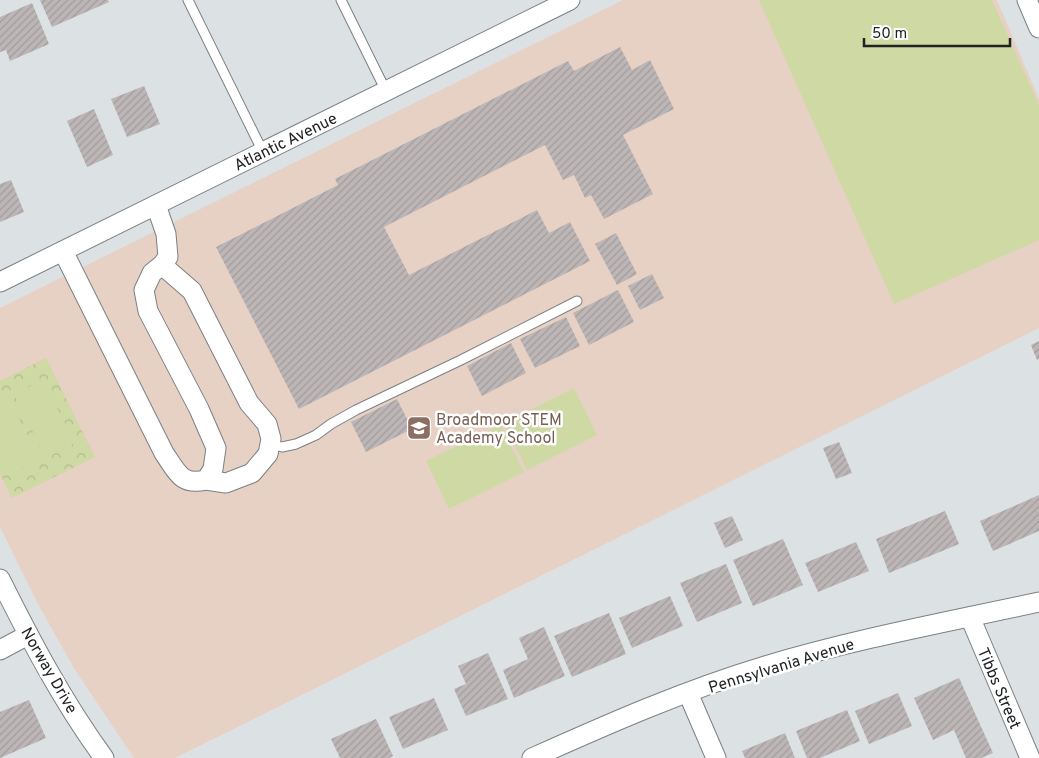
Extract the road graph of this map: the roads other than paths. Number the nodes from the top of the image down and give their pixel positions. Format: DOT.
graph roads {
  1 [pos="188,0"];
  2 [pos="341,0"];
  3 [pos="570,0"];
  4 [pos="1027,0"];
  5 [pos="1039,28"];
  6 [pos="386,91"];
  7 [pos="263,152"];
  8 [pos="156,205"];
  9 [pos="63,251"];
  10 [pos="162,265"];
  11 [pos="0,282"];
  12 [pos="577,301"];
  13 [pos="270,444"];
  14 [pos="206,480"];
  15 [pos="0,579"];
  16 [pos="1039,602"];
  17 [pos="970,617"];
  18 [pos="28,635"];
  19 [pos="0,650"];
  20 [pos="688,693"];
  21 [pos="104,758"];
  22 [pos="532,758"];
  23 [pos="716,758"];
  24 [pos="1030,758"];
  1 -- 7 [label="lane"];
  2 -- 6 [label="lane"];
  3 -- 6 [label="street, Atlantic Avenue"];
  4 -- 5 [label="street"];
  6 -- 7 [label="street, Atlantic Avenue"];
  7 -- 8 [label="street, Atlantic Avenue"];
  8 -- 9 [label="street, Atlantic Avenue"];
  8 -- 10 [label="street"];
  9 -- 11 [label="street, Atlantic Avenue"];
  9 -- 14 [label="street"];
  10 -- 13 [label="street"];
  10 -- 14 [label="street"];
  12 -- 13 [label="lane"];
  13 -- 14 [label="street"];
  15 -- 18 [label="street, Norway Drive"];
  16 -- 17 [label="street, Pennsylvania Avenue"];
  17 -- 20 [label="street, Pennsylvania Avenue"];
  17 -- 24 [label="street, Tibbs Street"];
  18 -- 19 [label="street"];
  18 -- 21 [label="street, Norway Drive"];
  20 -- 22 [label="street, Pennsylvania Avenue"];
  20 -- 23 [label="street"];
}
